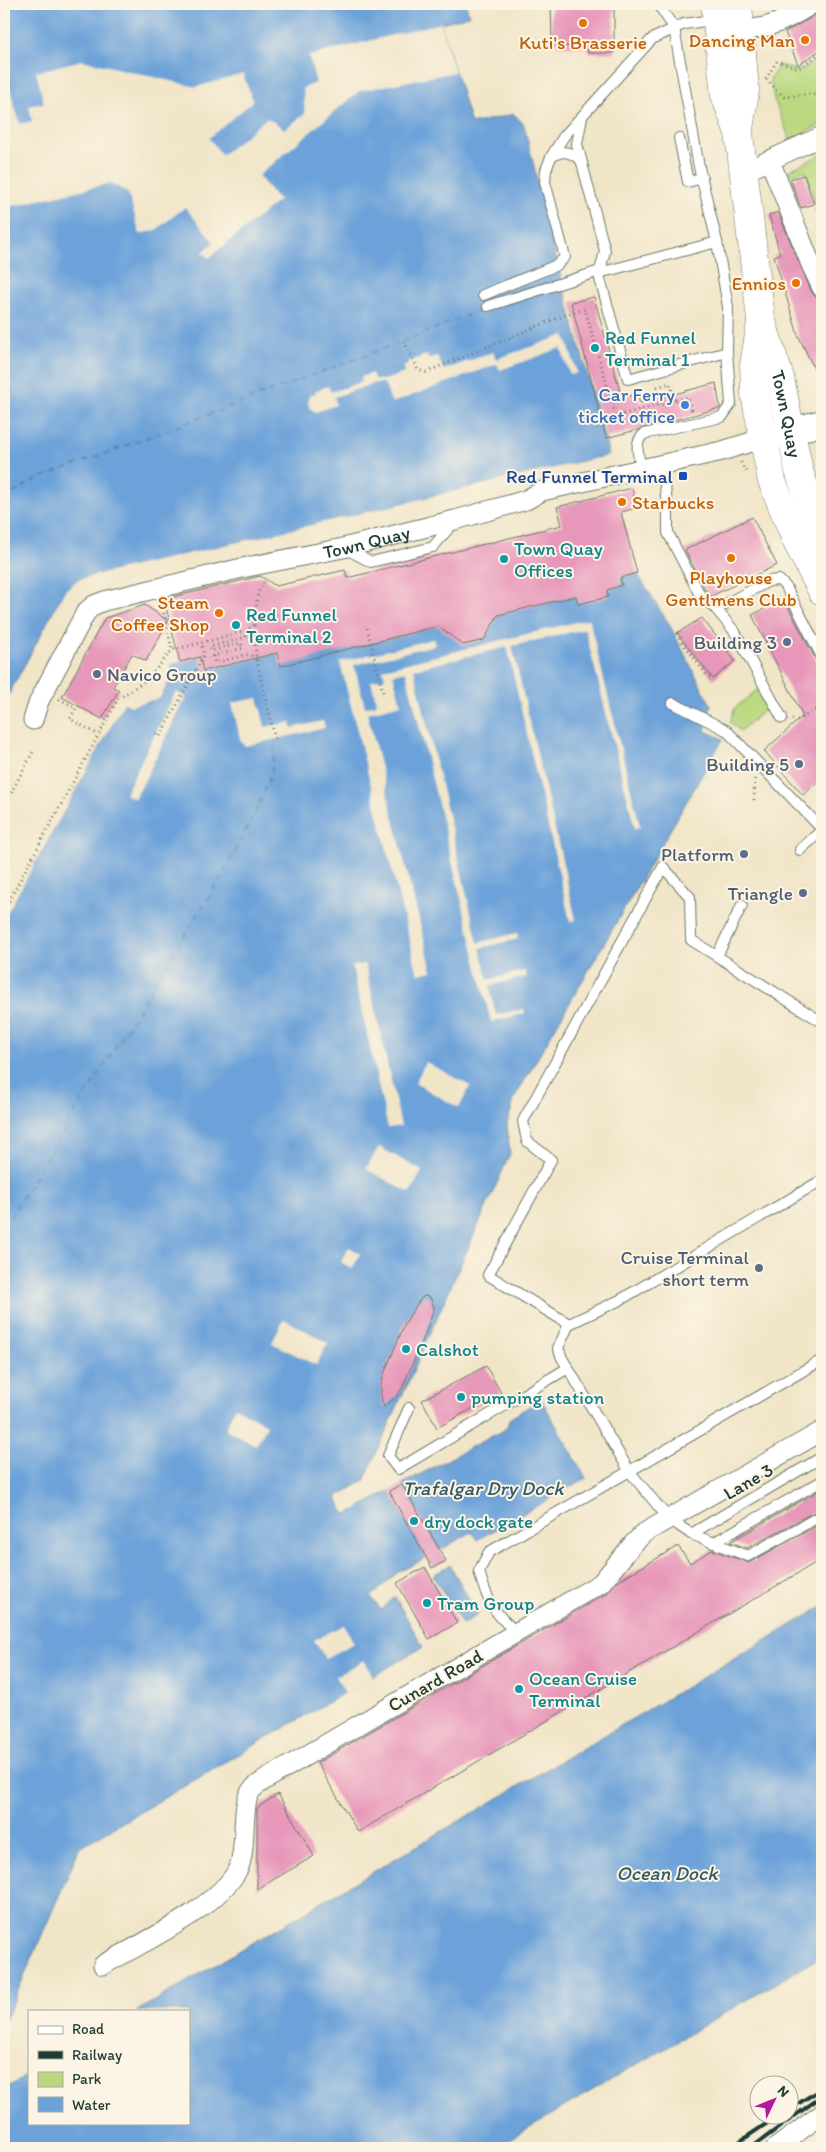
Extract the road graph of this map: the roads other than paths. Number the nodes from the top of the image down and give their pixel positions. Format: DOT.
graph roads {
  1 [pos="658,4"];
  2 [pos="812,4"];
  3 [pos="728,15"];
  4 [pos="674,28"];
  5 [pos="582,116"];
  6 [pos="822,136"];
  7 [pos="678,138"];
  8 [pos="552,157"];
  9 [pos="581,160"];
  10 [pos="770,161"];
  11 [pos="744,171"];
  12 [pos="702,178"];
  13 [pos="717,242"];
  14 [pos="600,272"];
  15 [pos="822,288"];
  16 [pos="484,295"];
  17 [pos="488,306"];
  18 [pos="761,319"];
  19 [pos="727,352"];
  20 [pos="822,422"];
  21 [pos="791,430"];
  22 [pos="764,438"];
  23 [pos="662,463"];
  24 [pos="641,468"];
  25 [pos="822,536"];
  26 [pos="822,591"];
  27 [pos="716,609"];
  28 [pos="822,658"];
  29 [pos="673,703"];
  30 [pos="782,718"];
  31 [pos="32,720"];
  32 [pos="822,829"];
  33 [pos="800,850"];
  34 [pos="742,905"];
  35 [pos="717,956"];
  36 [pos="822,1022"];
  37 [pos="822,1180"];
  38 [pos="569,1324"];
  39 [pos="822,1360"];
  40 [pos="568,1368"];
  41 [pos="409,1408"];
  42 [pos="822,1431"];
  43 [pos="822,1457"];
  44 [pos="630,1472"];
  45 [pos="822,1481"];
  46 [pos="822,1515"];
  47 [pos="668,1518"];
  48 [pos="691,1534"];
  49 [pos="713,1543"];
  50 [pos="517,1632"];
  51 [pos="103,1965"];
  52 [pos="822,2114"];
  53 [pos="776,2148"];
  1 -- 4 [label="lane"];
  2 -- 3 [label="street"];
  3 -- 4 [label="lane"];
  3 -- 11 [label="main road, Town Quay"];
  4 -- 5 [label="lane"];
  4 -- 12 [label="lane"];
  5 -- 8 [label="lane"];
  5 -- 9 [label="lane"];
  6 -- 10 [label="street"];
  7 -- 12 [label="lane"];
  8 -- 9 [label="lane"];
  8 -- 16 [label="lane"];
  9 -- 14 [label="lane"];
  10 -- 11 [label="street"];
  10 -- 15 [label="street"];
  11 -- 18 [label="main road, Town Quay"];
  12 -- 13 [label="lane"];
  13 -- 14 [label="lane"];
  13 -- 19 [label="lane"];
  14 -- 17 [label="lane"];
  14 -- 19 [label="lane"];
  18 -- 21 [label="main road, Town Quay"];
  18 -- 22 [label="main road, Town Quay"];
  19 -- 24 [label="lane"];
  20 -- 21 [label="street"];
  21 -- 22 [label="street"];
  21 -- 25 [label="main road, Town Quay"];
  22 -- 23 [label="street, Town Quay"];
  22 -- 26 [label="main road, Town Quay"];
  23 -- 24 [label="street, Town Quay"];
  23 -- 27 [label="lane"];
  24 -- 31 [label="street, Town Quay"];
  27 -- 28 [label="lane"];
  27 -- 30 [label="lane"];
  29 -- 32 [label="lane"];
  32 -- 33 [label="lane"];
  34 -- 35 [label="lane"];
  35 -- 36 [label="lane"];
  35 -- 38 [label="lane"];
  37 -- 38 [label="lane"];
  38 -- 40 [label="lane"];
  39 -- 44 [label="lane"];
  40 -- 41 [label="lane"];
  40 -- 44 [label="lane"];
  42 -- 47 [label="street, Cunard Road"];
  43 -- 48 [label="lane, Lane 3"];
  44 -- 47 [label="lane"];
  44 -- 50 [label="lane"];
  45 -- 49 [label="lane"];
  46 -- 49 [label="lane"];
  47 -- 48 [label="lane"];
  47 -- 50 [label="street, Cunard Road"];
  48 -- 49 [label="lane"];
  50 -- 51 [label="street, Cunard Road"];
  52 -- 53 [label="street"];
}
